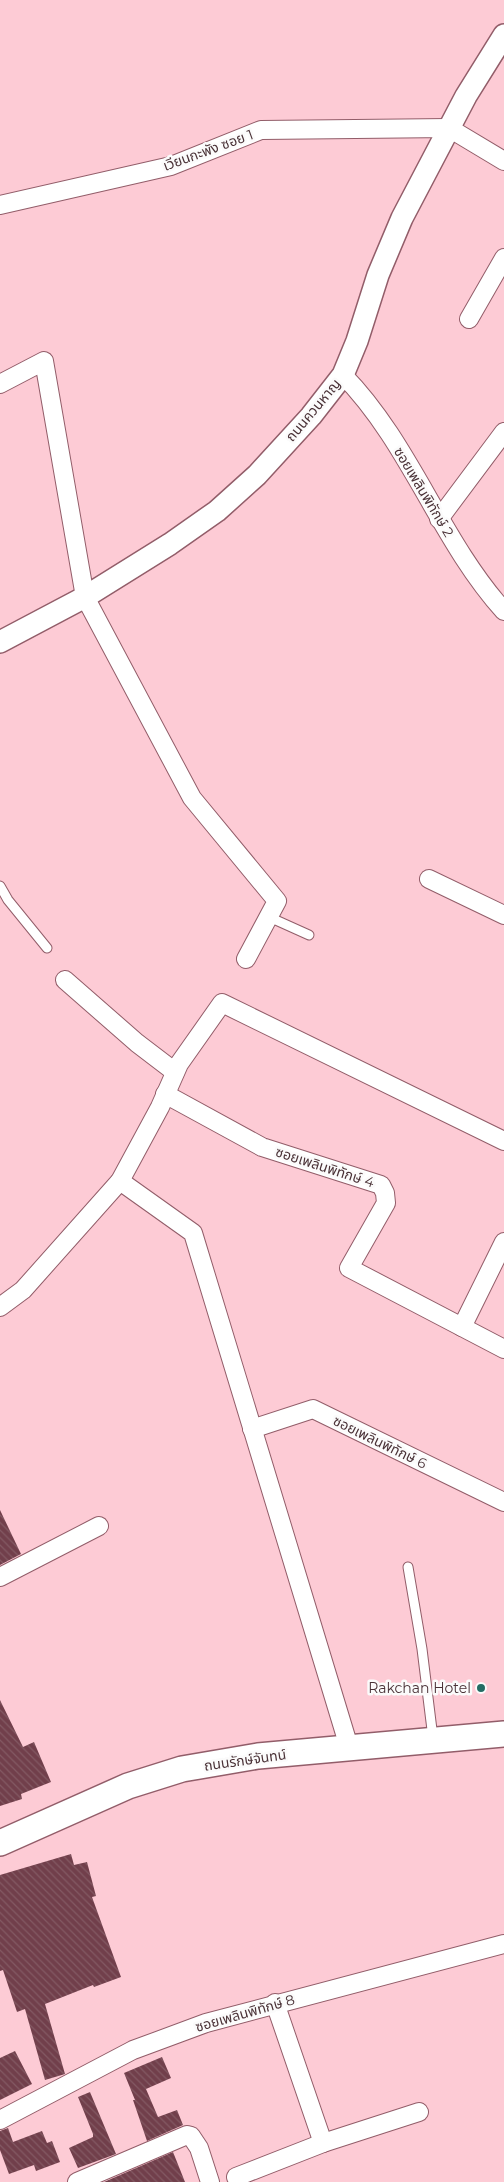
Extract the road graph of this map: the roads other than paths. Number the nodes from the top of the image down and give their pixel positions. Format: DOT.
graph roads {
  1 [pos="504,35"];
  2 [pos="449,128"];
  3 [pos="504,161"];
  4 [pos="0,205"];
  5 [pos="504,258"];
  6 [pos="469,319"];
  7 [pos="343,375"];
  8 [pos="0,384"];
  9 [pos="504,432"];
  10 [pos="439,519"];
  11 [pos="85,597"];
  12 [pos="504,611"];
  13 [pos="0,642"];
  14 [pos="429,879"];
  15 [pos="0,886"];
  16 [pos="504,915"];
  17 [pos="269,917"];
  18 [pos="308,935"];
  19 [pos="47,948"];
  20 [pos="246,959"];
  21 [pos="65,980"];
  22 [pos="175,1072"];
  23 [pos="166,1094"];
  24 [pos="504,1141"];
  25 [pos="120,1181"];
  26 [pos="504,1242"];
  27 [pos="0,1307"];
  28 [pos="462,1328"];
  29 [pos="504,1349"];
  30 [pos="252,1429"];
  31 [pos="504,1502"];
  32 [pos="100,1526"];
  33 [pos="408,1567"];
  34 [pos="0,1577"];
  35 [pos="504,1727"];
  36 [pos="504,1734"];
  37 [pos="446,1739"];
  38 [pos="349,1747"];
  39 [pos="504,1748"];
  40 [pos="0,1842"];
  41 [pos="504,1944"];
  42 [pos="275,2003"];
  43 [pos="419,2112"];
  44 [pos="0,2120"];
  45 [pos="323,2143"];
  46 [pos="236,2177"];
  47 [pos="77,2182"];
  48 [pos="210,2182"];
  1 -- 2 [label="street, ถนนควนหาญ"];
  2 -- 3 [label="street"];
  2 -- 4 [label="street, เวียนกะพัง ซอย 1"];
  2 -- 7 [label="street, ถนนควนหาญ"];
  5 -- 6 [label="street"];
  7 -- 10 [label="street, ซอยเพลินพิทักษ์ 2"];
  7 -- 11 [label="street, ถนนควนหาญ"];
  8 -- 11 [label="street"];
  9 -- 10 [label="street"];
  10 -- 12 [label="street, ซอยเพลินพิทักษ์ 2"];
  11 -- 13 [label="street, ถนนควนหาญ"];
  11 -- 17 [label="street"];
  14 -- 16 [label="street"];
  15 -- 19 [label="lane"];
  17 -- 18 [label="lane"];
  17 -- 20 [label="street"];
  21 -- 22 [label="street"];
  22 -- 23 [label="street"];
  22 -- 24 [label="street"];
  23 -- 25 [label="street"];
  23 -- 28 [label="street, ซอยเพลินพิทักษ์ 4"];
  25 -- 27 [label="street"];
  25 -- 30 [label="street"];
  26 -- 28 [label="street"];
  28 -- 29 [label="street, ซอยเพลินพิทักษ์ 4"];
  30 -- 31 [label="street, ซอยเพลินพิทักษ์ 6"];
  30 -- 38 [label="street"];
  32 -- 34 [label="street"];
  33 -- 37 [label="lane"];
  35 -- 37 [label="main road"];
  36 -- 37 [label="main road, ถนนรักษ์จันทน์"];
  37 -- 38 [label="main road, ถนนรักษ์จันทน์"];
  37 -- 39 [label="main road"];
  38 -- 40 [label="main road, ถนนรักษ์จันทน์"];
  41 -- 42 [label="street, ซอยเพลินพิทักษ์ 8"];
  42 -- 44 [label="street, ซอยเพลินพิทักษ์ 8"];
  42 -- 45 [label="street"];
  43 -- 45 [label="street"];
  45 -- 46 [label="street"];
  47 -- 48 [label="street"];
}
